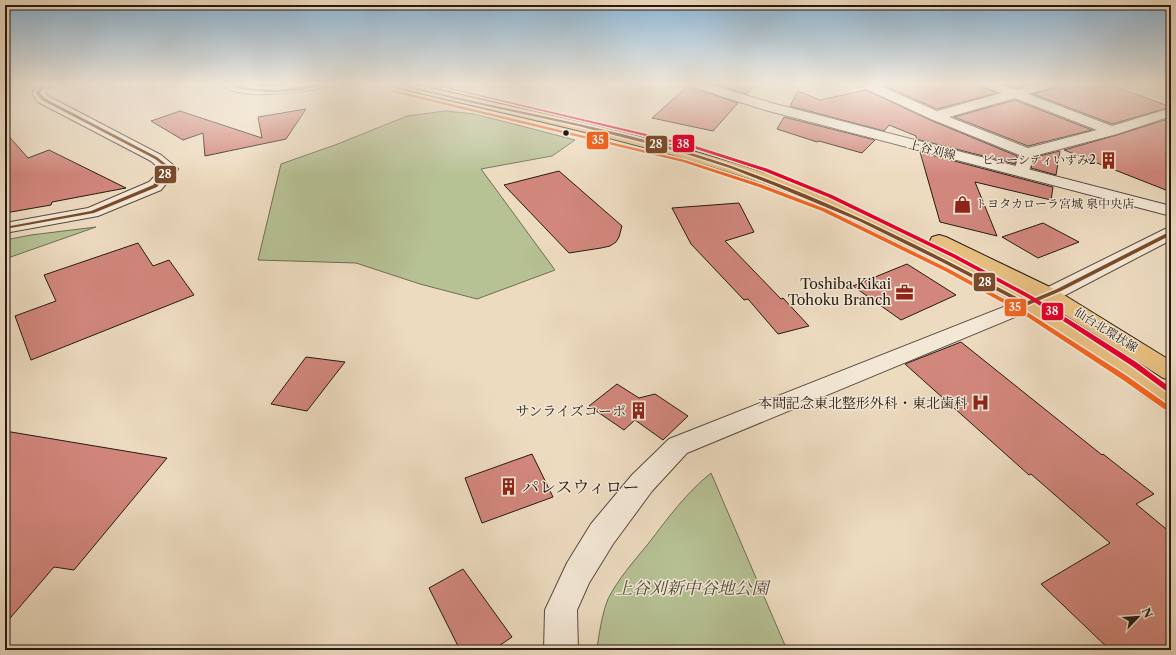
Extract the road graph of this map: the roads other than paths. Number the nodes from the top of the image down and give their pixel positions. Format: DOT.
graph roads {
  1 [pos="71,114"];
  2 [pos="524,114"];
  3 [pos="558,114"];
  4 [pos="791,114"];
  5 [pos="931,114"];
  6 [pos="944,114"];
  7 [pos="1067,114"];
  8 [pos="1166,114"];
  9 [pos="936,116"];
  10 [pos="1112,131"];
  11 [pos="1027,153"];
  12 [pos="1022,171"];
  13 [pos="1171,211"];
  14 [pos="5,228"];
  15 [pos="1171,234"];
  16 [pos="1038,299"];
  17 [pos="1171,372"];
  18 [pos="1171,400"];
  19 [pos="561,650"];
  1 -- 14 [label="street"];
  2 -- 16 [label="main road, 仙台北環状線"];
  3 -- 16 [label="main road, 仙台北環状線"];
  4 -- 12 [label="street, 上谷刈線"];
  5 -- 9 [label="street"];
  6 -- 9 [label="street"];
  7 -- 10 [label="street"];
  8 -- 10 [label="street"];
  9 -- 11 [label="street"];
  10 -- 11 [label="street"];
  11 -- 12 [label="street"];
  12 -- 13 [label="street, 上谷刈線"];
  15 -- 16 [label="street"];
  16 -- 17 [label="main road, 仙台北環状線"];
  16 -- 18 [label="main road, 仙台北環状線"];
  16 -- 19 [label="street"];
}
